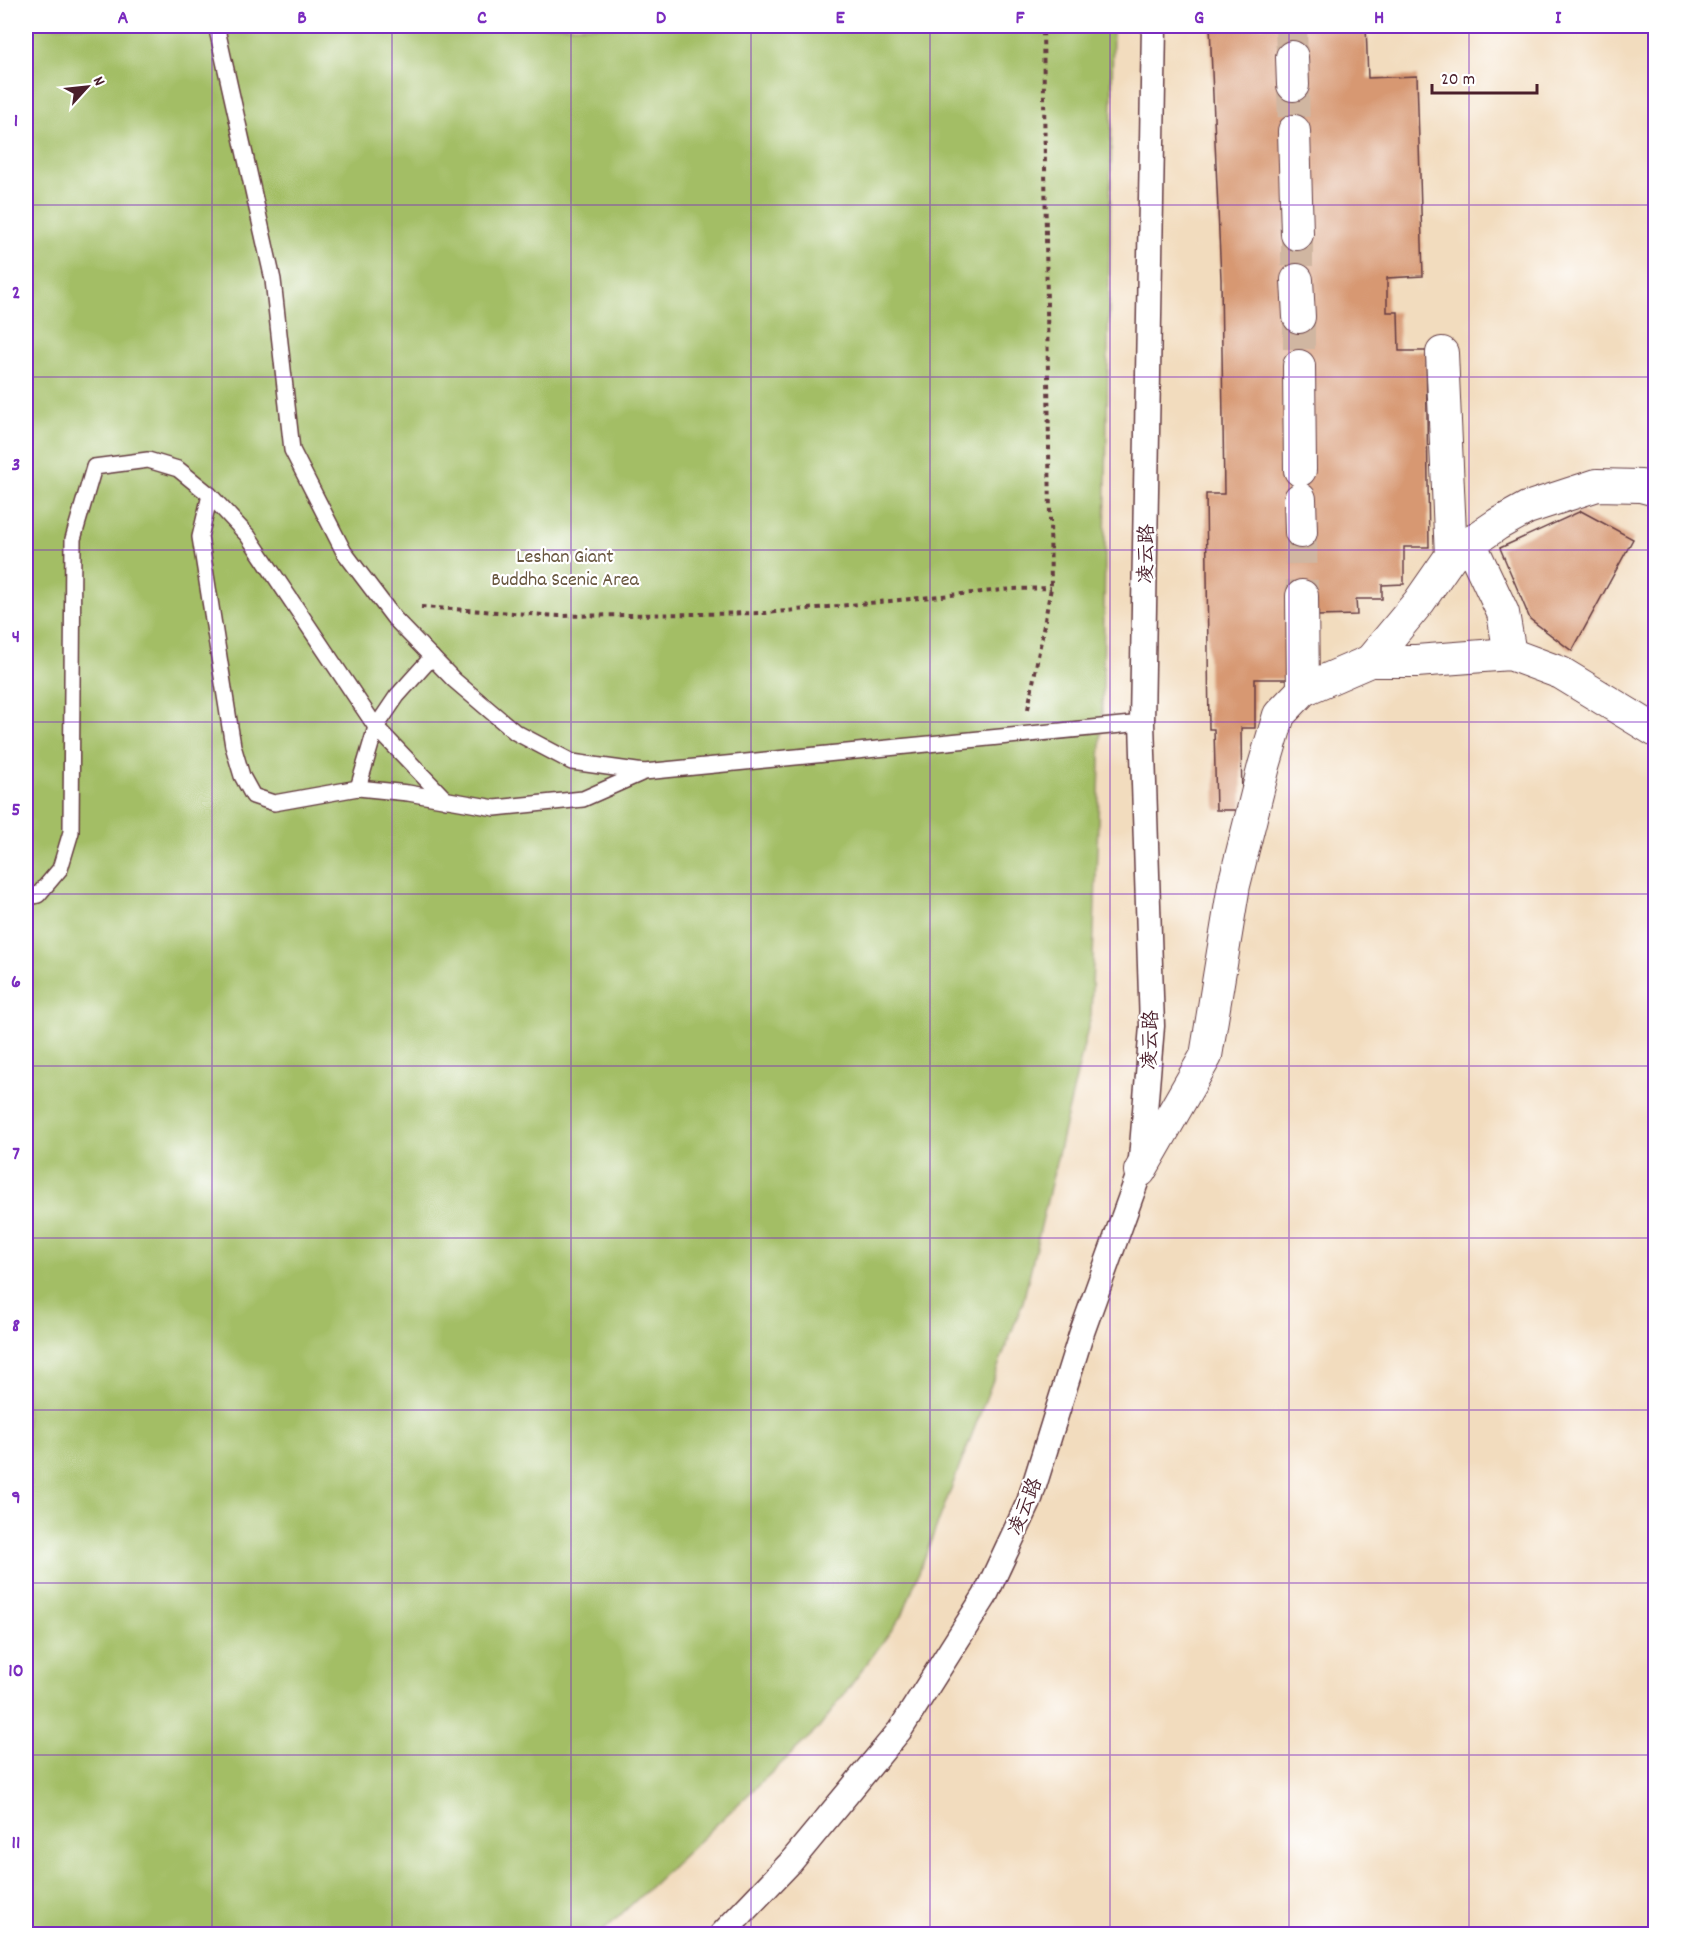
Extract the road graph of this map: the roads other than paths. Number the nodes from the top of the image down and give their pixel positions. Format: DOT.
graph roads {
  1 [pos="219,26"];
  2 [pos="1154,26"];
  3 [pos="1294,131"];
  4 [pos="1296,234"];
  5 [pos="1297,280"];
  6 [pos="1299,317"];
  7 [pos="1442,353"];
  8 [pos="1299,366"];
  9 [pos="1656,490"];
  10 [pos="210,495"];
  11 [pos="1301,532"];
  12 [pos="1460,550"];
  13 [pos="1302,596"];
  14 [pos="1510,654"];
  15 [pos="432,657"];
  16 [pos="1370,661"];
  17 [pos="1303,690"];
  18 [pos="1142,723"];
  19 [pos="376,727"];
  20 [pos="1656,731"];
  21 [pos="644,772"];
  22 [pos="358,788"];
  23 [pos="446,800"];
  24 [pos="26,898"];
  25 [pos="1140,1171"];
  26 [pos="722,1935"];
  1 -- 15 [label="lane"];
  2 -- 18 [label="street, 凌云路"];
  3 -- 4 [label="street"];
  5 -- 6 [label="street"];
  7 -- 12 [label="street"];
  8 -- 11 [label="street"];
  9 -- 12 [label="street"];
  10 -- 19 [label="lane"];
  10 -- 22 [label="lane"];
  10 -- 24 [label="lane"];
  12 -- 14 [label="street"];
  12 -- 16 [label="street"];
  13 -- 17 [label="street"];
  14 -- 16 [label="street"];
  14 -- 20 [label="street"];
  15 -- 19 [label="lane"];
  15 -- 21 [label="lane"];
  16 -- 17 [label="street"];
  17 -- 25 [label="street"];
  18 -- 21 [label="lane"];
  18 -- 25 [label="street, 凌云路"];
  19 -- 22 [label="lane"];
  19 -- 23 [label="lane"];
  21 -- 23 [label="lane"];
  22 -- 23 [label="lane"];
  25 -- 26 [label="street, 凌云路"];
}
